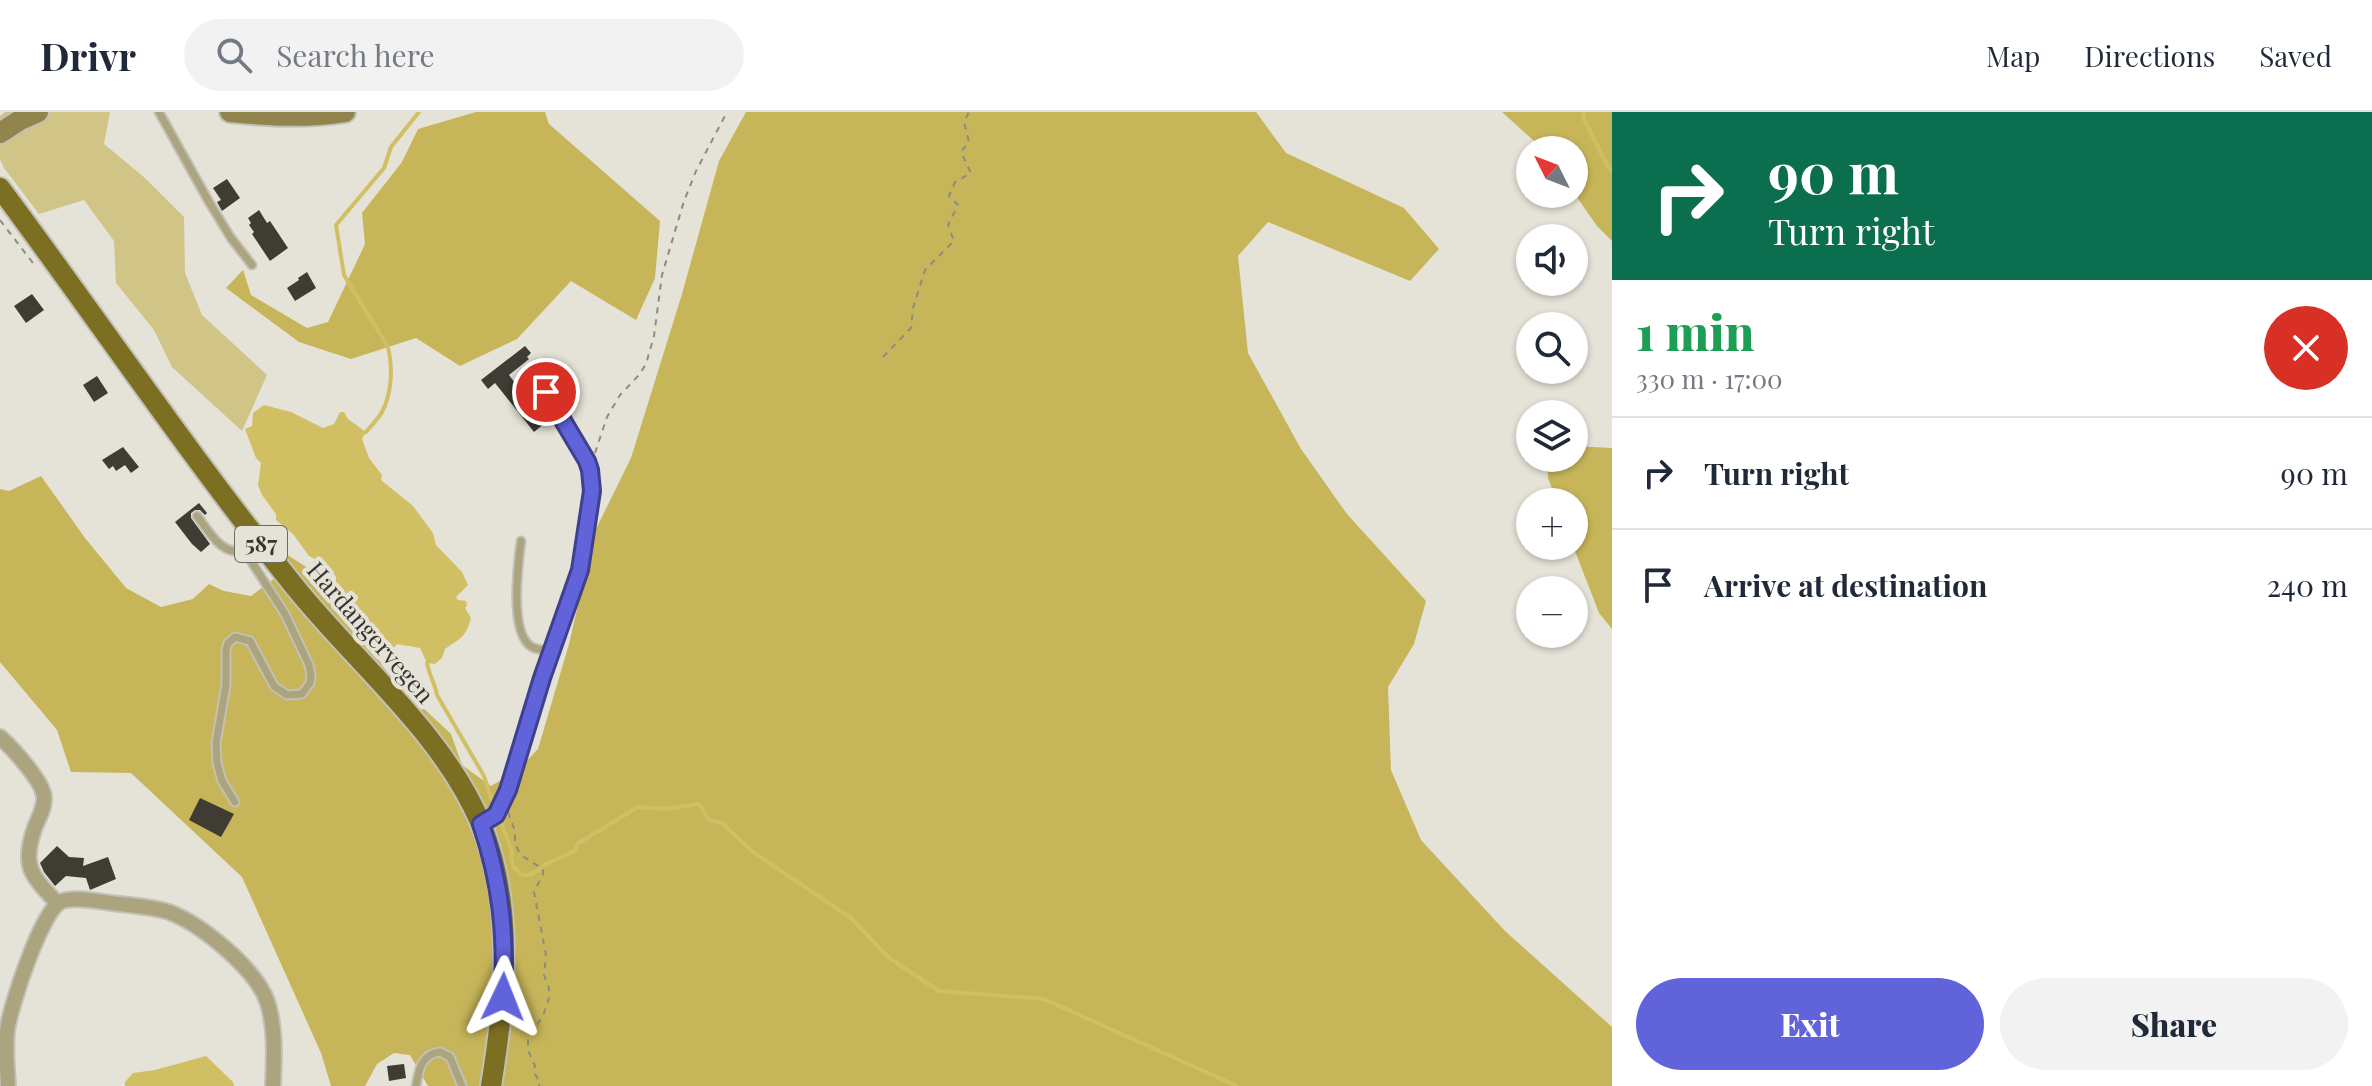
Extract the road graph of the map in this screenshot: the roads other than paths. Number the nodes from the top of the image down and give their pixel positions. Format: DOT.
graph roads {
  1 [pos="38,112"];
  2 [pos="159,112"];
  3 [pos="230,112"];
  4 [pos="345,112"];
  5 [pos="268,114"];
  6 [pos="322,114"];
  7 [pos="0,133"];
  8 [pos="0,188"];
  9 [pos="252,265"];
  10 [pos="534,376"];
  11 [pos="197,516"];
  12 [pos="248,540"];
  13 [pos="521,541"];
  14 [pos="551,650"];
  15 [pos="0,737"];
  16 [pos="235,802"];
  17 [pos="481,824"];
  18 [pos="57,903"];
  19 [pos="8,1086"];
  20 [pos="273,1086"];
  21 [pos="416,1086"];
  22 [pos="462,1086"];
  23 [pos="491,1086"];
  1 -- 7 [label="main road"];
  2 -- 9 [label="lane"];
  3 -- 5 [label="main road"];
  4 -- 6 [label="main road"];
  5 -- 6 [label="main road"];
  8 -- 12 [label="main road, Hardangervegen / 587"];
  10 -- 14 [label="lane"];
  11 -- 12 [label="lane"];
  12 -- 16 [label="lane"];
  12 -- 17 [label="main road, Hardangervegen / 587"];
  13 -- 14 [label="lane"];
  14 -- 17 [label="lane"];
  15 -- 18 [label="street"];
  17 -- 23 [label="main road, Hardangervegen / 587"];
  18 -- 19 [label="street"];
  18 -- 20 [label="street"];
  21 -- 22 [label="lane"];
}
